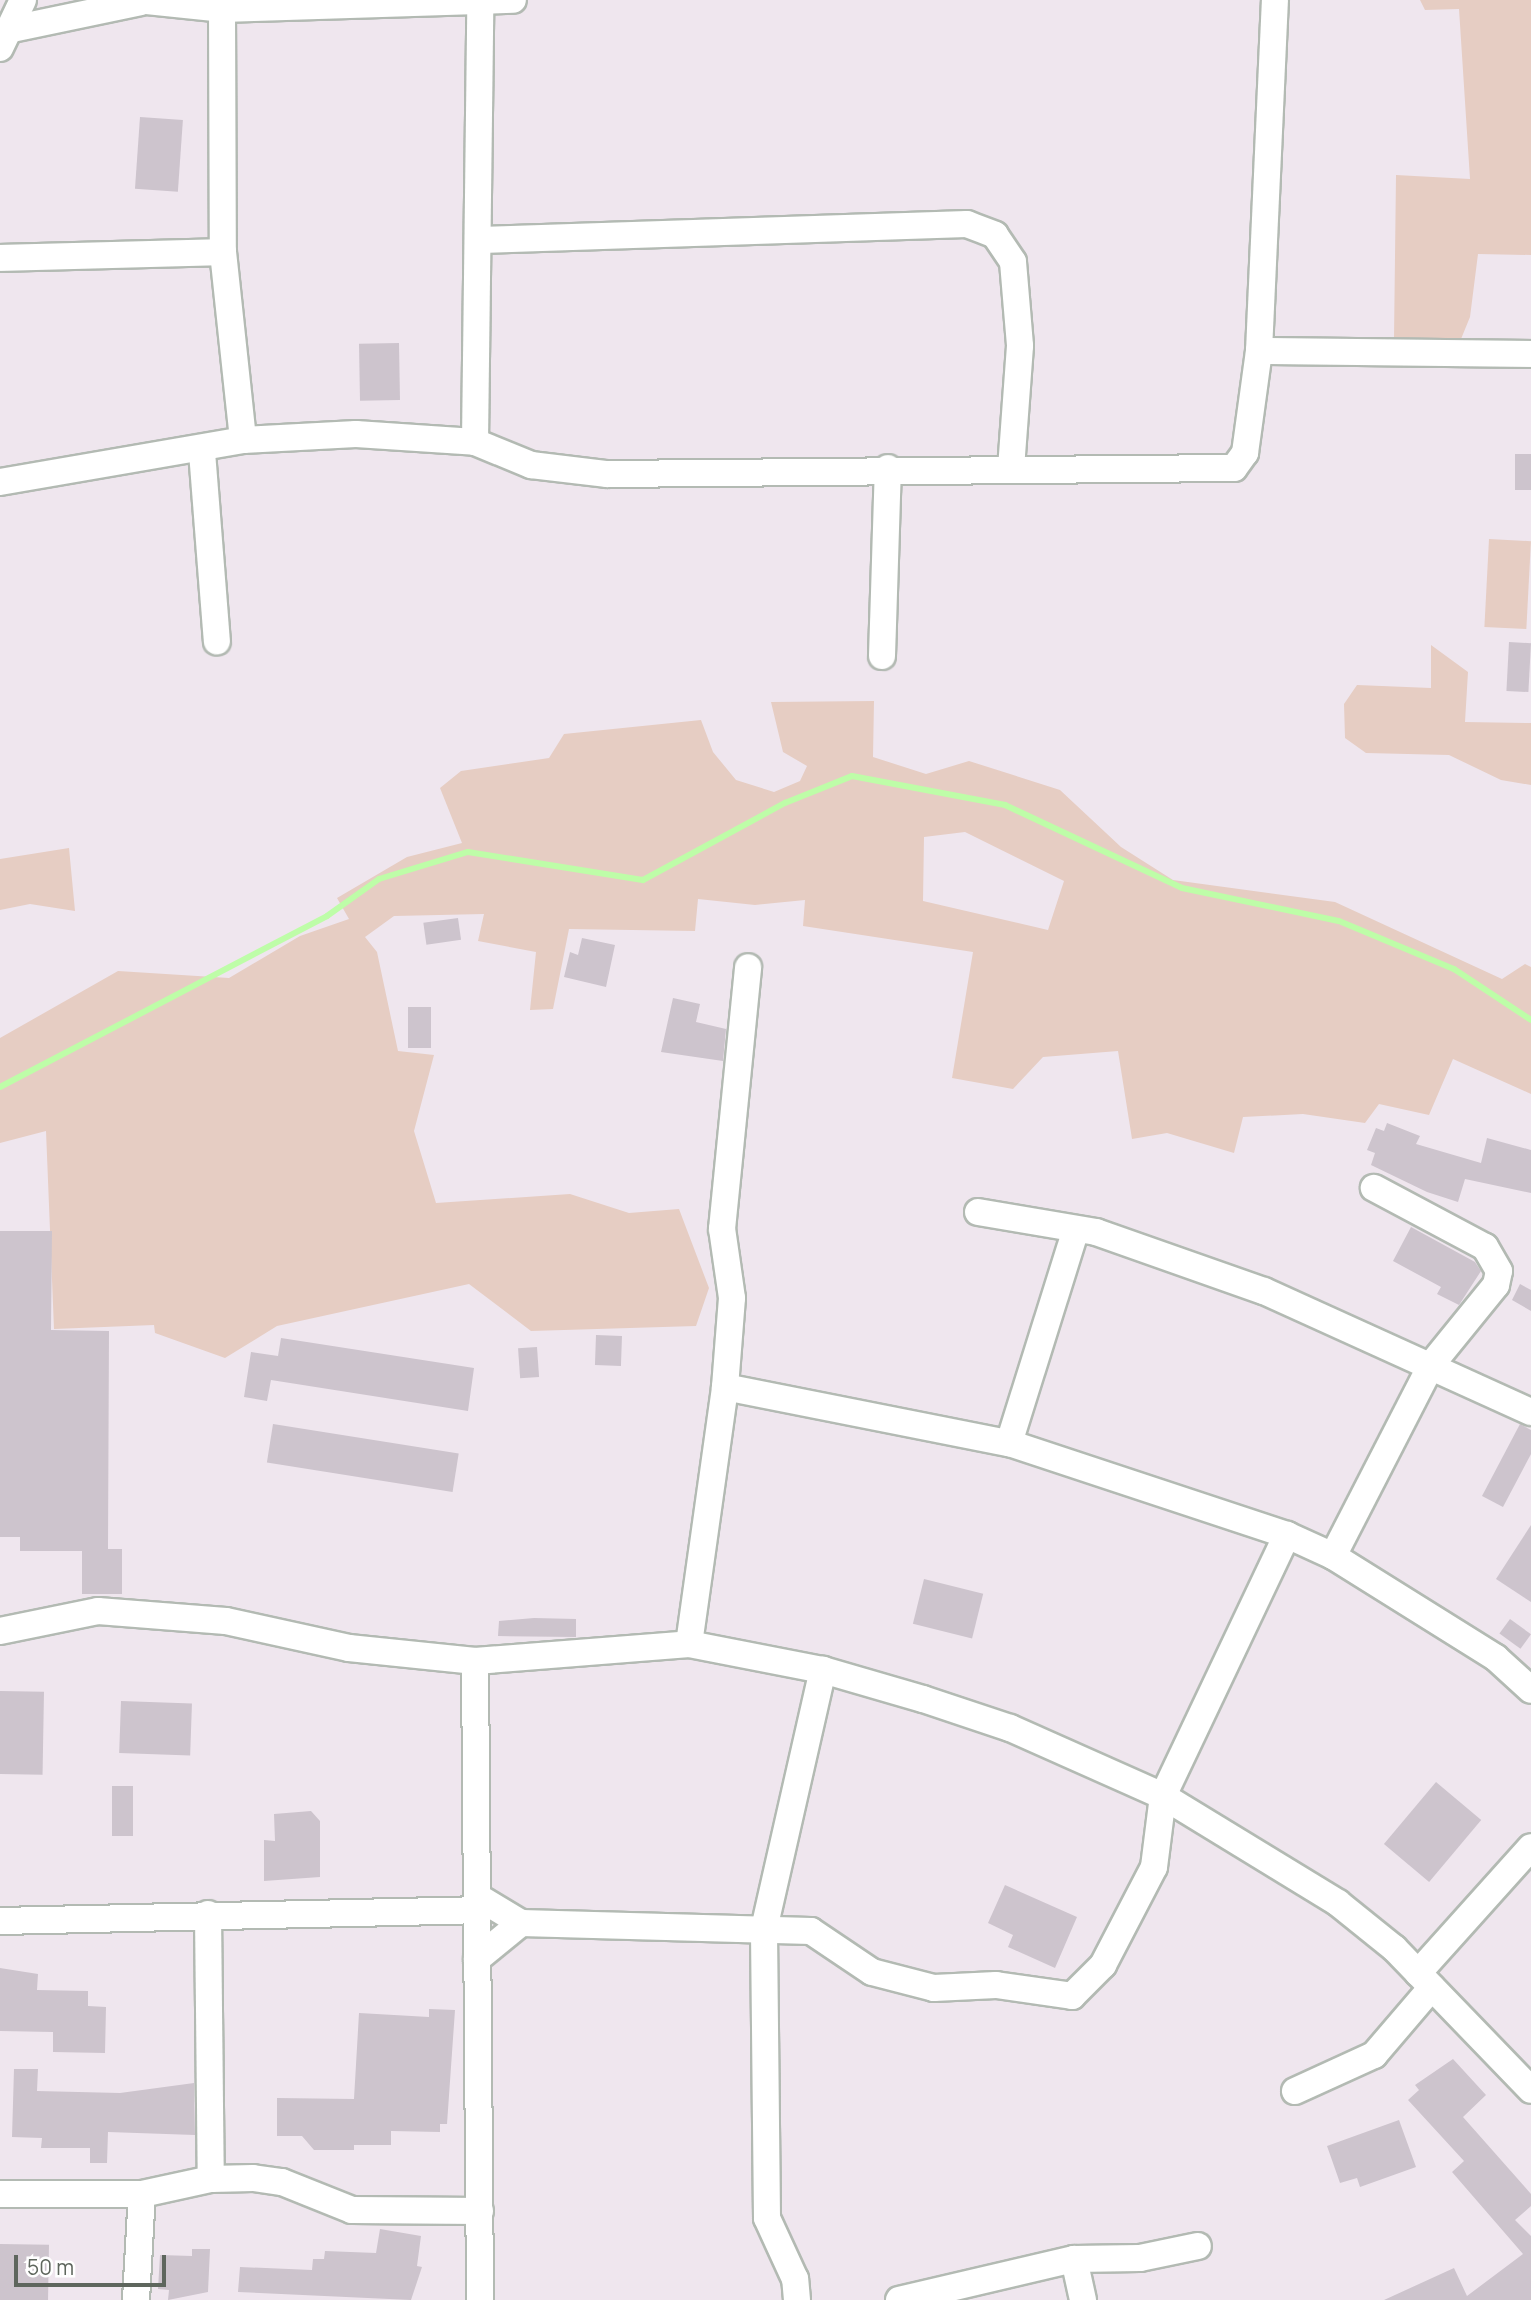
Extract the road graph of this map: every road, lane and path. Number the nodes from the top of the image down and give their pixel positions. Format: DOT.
graph roads {
  1 [pos="23,0"];
  2 [pos="513,0"];
  3 [pos="1275,0"];
  4 [pos="139,1"];
  5 [pos="480,2"];
  6 [pos="222,9"];
  7 [pos="6,38"];
  8 [pos="481,240"];
  9 [pos="223,252"];
  10 [pos="0,258"];
  11 [pos="1259,351"];
  12 [pos="1531,354"];
  13 [pos="243,440"];
  14 [pos="475,442"];
  15 [pos="202,452"];
  16 [pos="888,468"];
  17 [pos="1011,468"];
  18 [pos="0,482"];
  19 [pos="217,640"];
  20 [pos="882,656"];
  21 [pos="748,967"];
  22 [pos="1374,1188"];
  23 [pos="978,1212"];
  24 [pos="1075,1232"];
  25 [pos="1431,1365"];
  26 [pos="725,1387"];
  27 [pos="1531,1412"];
  28 [pos="1009,1443"];
  29 [pos="1287,1535"];
  30 [pos="1332,1556"];
  31 [pos="0,1631"];
  32 [pos="689,1644"];
  33 [pos="475,1661"];
  34 [pos="823,1671"];
  35 [pos="1531,1690"];
  36 [pos="1163,1796"];
  37 [pos="1531,1847"];
  38 [pos="478,1904"];
  39 [pos="208,1913"];
  40 [pos="0,1921"];
  41 [pos="522,1923"];
  42 [pos="764,1928"];
  43 [pos="477,1959"];
  44 [pos="1425,1980"];
  45 [pos="1531,2090"];
  46 [pos="1295,2091"];
  47 [pos="211,2179"];
  48 [pos="0,2194"];
  49 [pos="142,2194"];
  50 [pos="480,2211"];
  51 [pos="1198,2246"];
  52 [pos="1074,2259"];
  53 [pos="136,2300"];
  54 [pos="480,2300"];
  55 [pos="797,2300"];
  56 [pos="899,2300"];
  57 [pos="1083,2300"];
  1 -- 7 [label="street"];
  2 -- 5 [label="street"];
  3 -- 11 [label="street"];
  4 -- 6 [label="street"];
  4 -- 7 [label="street"];
  5 -- 6 [label="street"];
  5 -- 8 [label="street"];
  6 -- 9 [label="street"];
  8 -- 14 [label="street"];
  8 -- 17 [label="street"];
  9 -- 10 [label="street"];
  9 -- 13 [label="street"];
  11 -- 12 [label="street"];
  11 -- 17 [label="street"];
  13 -- 14 [label="street"];
  13 -- 15 [label="street"];
  14 -- 16 [label="street"];
  15 -- 18 [label="street"];
  15 -- 19 [label="street"];
  16 -- 17 [label="street"];
  16 -- 20 [label="street"];
  21 -- 26 [label="street"];
  22 -- 25 [label="street"];
  23 -- 24 [label="street"];
  24 -- 25 [label="street"];
  24 -- 28 [label="street"];
  25 -- 27 [label="street"];
  25 -- 30 [label="street"];
  26 -- 28 [label="street"];
  26 -- 32 [label="street"];
  28 -- 29 [label="street"];
  29 -- 30 [label="street"];
  29 -- 36 [label="street"];
  30 -- 35 [label="street"];
  31 -- 33 [label="street"];
  32 -- 33 [label="street"];
  32 -- 34 [label="street"];
  33 -- 38 [label="street"];
  34 -- 36 [label="street"];
  34 -- 42 [label="street"];
  36 -- 42 [label="street"];
  36 -- 44 [label="street"];
  37 -- 44 [label="street"];
  38 -- 39 [label="street"];
  38 -- 41 [label="street"];
  38 -- 43 [label="street"];
  39 -- 40 [label="street"];
  39 -- 47 [label="street"];
  41 -- 42 [label="street"];
  41 -- 43 [label="street"];
  42 -- 55 [label="street"];
  43 -- 50 [label="street"];
  44 -- 45 [label="street"];
  44 -- 46 [label="street"];
  47 -- 49 [label="street"];
  47 -- 50 [label="street"];
  48 -- 49 [label="street"];
  49 -- 53 [label="street"];
  50 -- 54 [label="street"];
  51 -- 52 [label="street"];
  52 -- 56 [label="street"];
  52 -- 57 [label="street"];
}
